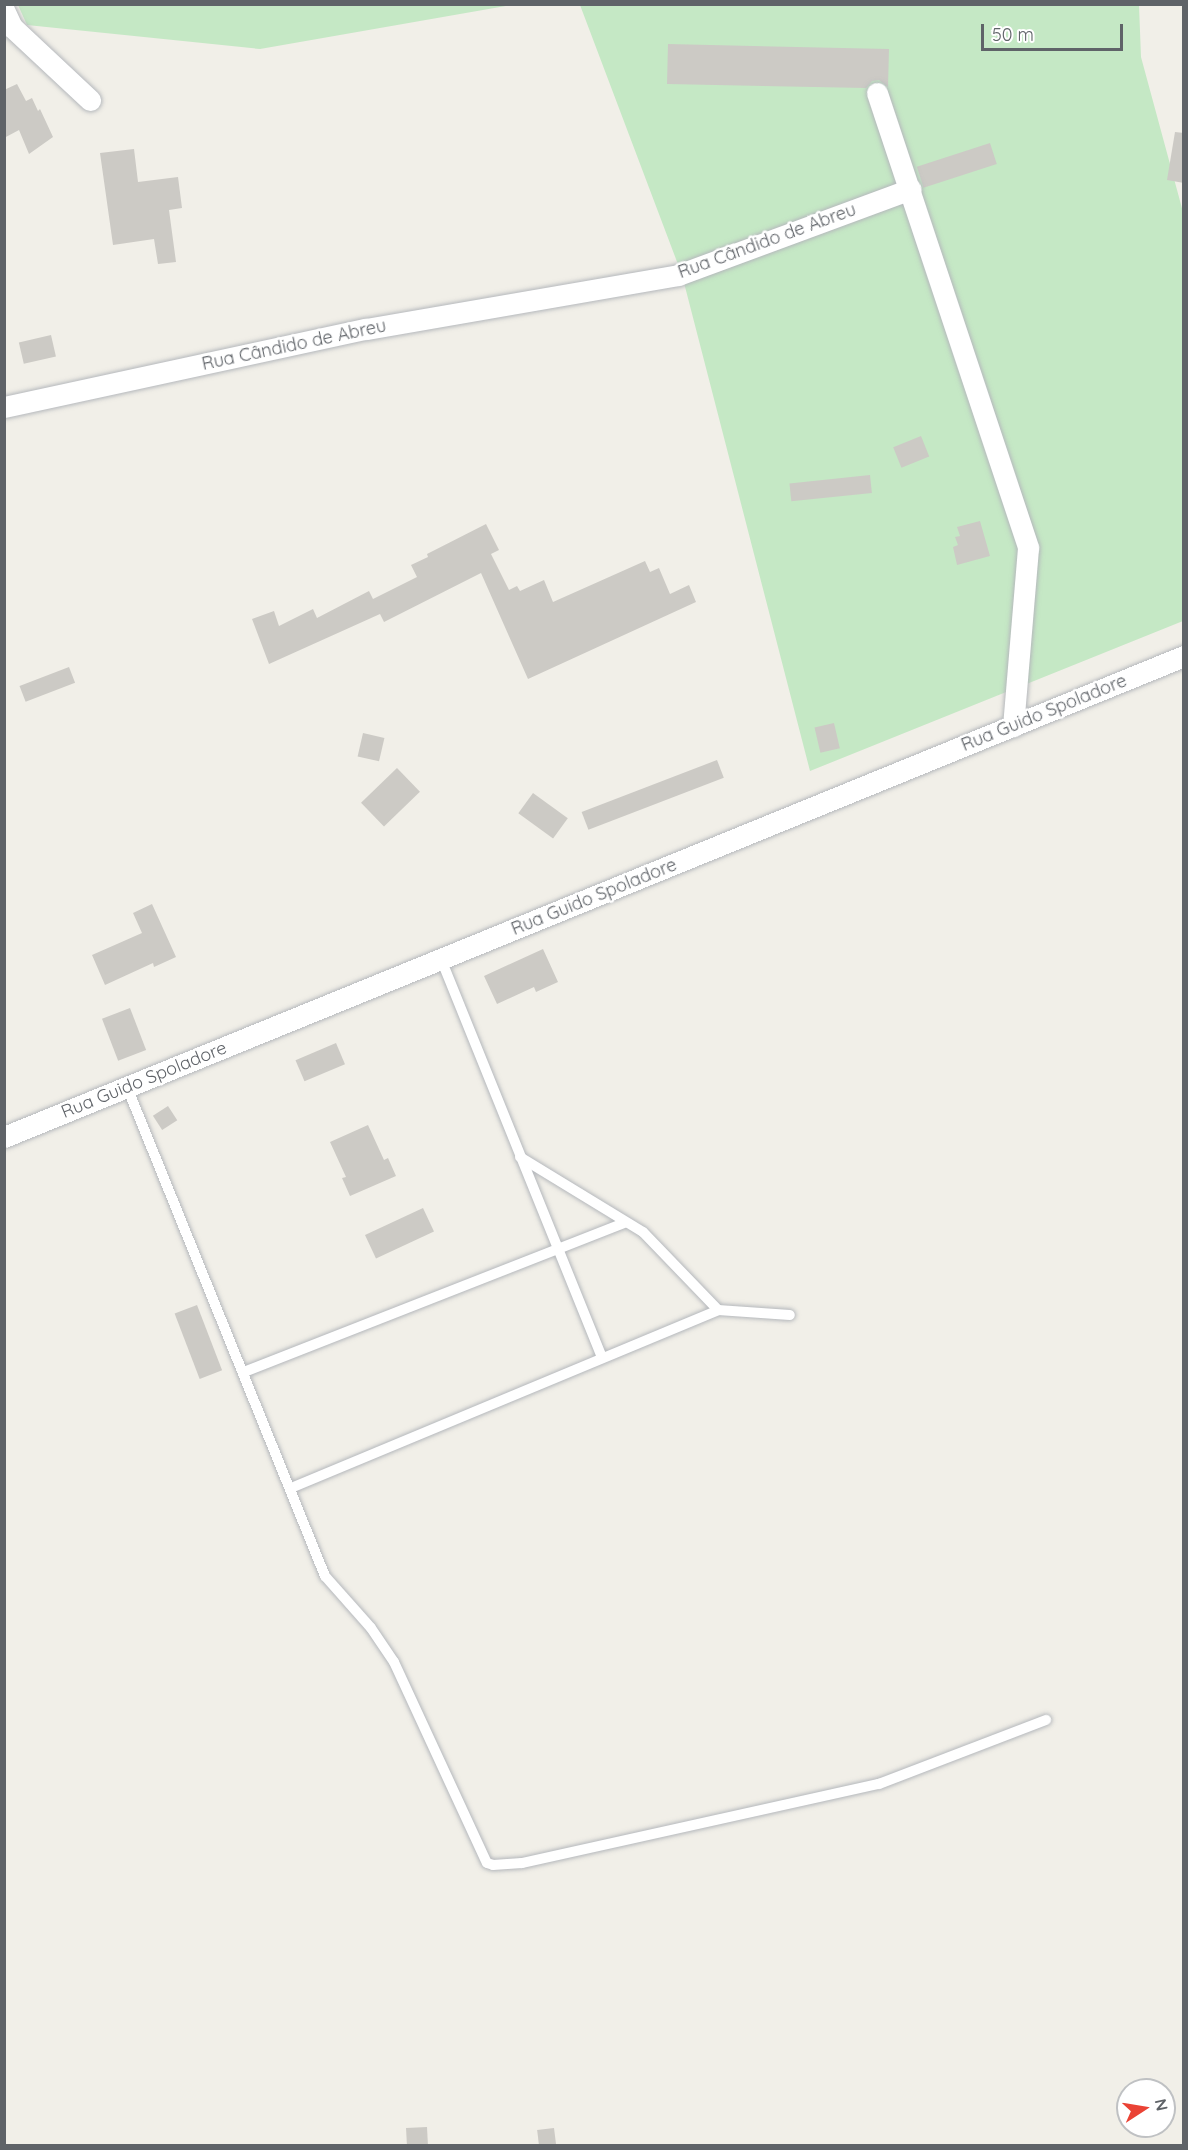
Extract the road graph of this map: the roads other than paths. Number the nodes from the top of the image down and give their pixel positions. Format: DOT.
graph roads {
  1 [pos="4,10"];
  2 [pos="877,93"];
  3 [pos="90,100"];
  4 [pos="911,189"];
  5 [pos="4,407"];
  6 [pos="1184,656"];
  7 [pos="1013,726"];
  8 [pos="441,959"];
  9 [pos="127,1087"];
  10 [pos="4,1137"];
  11 [pos="520,1157"];
  12 [pos="626,1222"];
  13 [pos="557,1249"];
  14 [pos="718,1310"];
  15 [pos="790,1316"];
  16 [pos="602,1358"];
  17 [pos="244,1372"];
  18 [pos="291,1488"];
  19 [pos="1046,1720"];
  1 -- 3 [label="street"];
  2 -- 4 [label="street"];
  4 -- 5 [label="street, Rua Cândido de Abreu"];
  4 -- 7 [label="street"];
  6 -- 7 [label="street, Rua Guido Spoladore"];
  7 -- 8 [label="street, Rua Guido Spoladore"];
  8 -- 9 [label="street, Rua Guido Spoladore"];
  8 -- 11 [label="lane"];
  9 -- 10 [label="street, Rua Guido Spoladore"];
  9 -- 17 [label="lane"];
  11 -- 12 [label="lane"];
  11 -- 13 [label="lane"];
  12 -- 13 [label="lane"];
  12 -- 14 [label="lane"];
  13 -- 16 [label="lane"];
  13 -- 17 [label="lane"];
  14 -- 15 [label="lane"];
  14 -- 16 [label="lane"];
  16 -- 18 [label="lane"];
  17 -- 18 [label="lane"];
  18 -- 19 [label="lane"];
}
